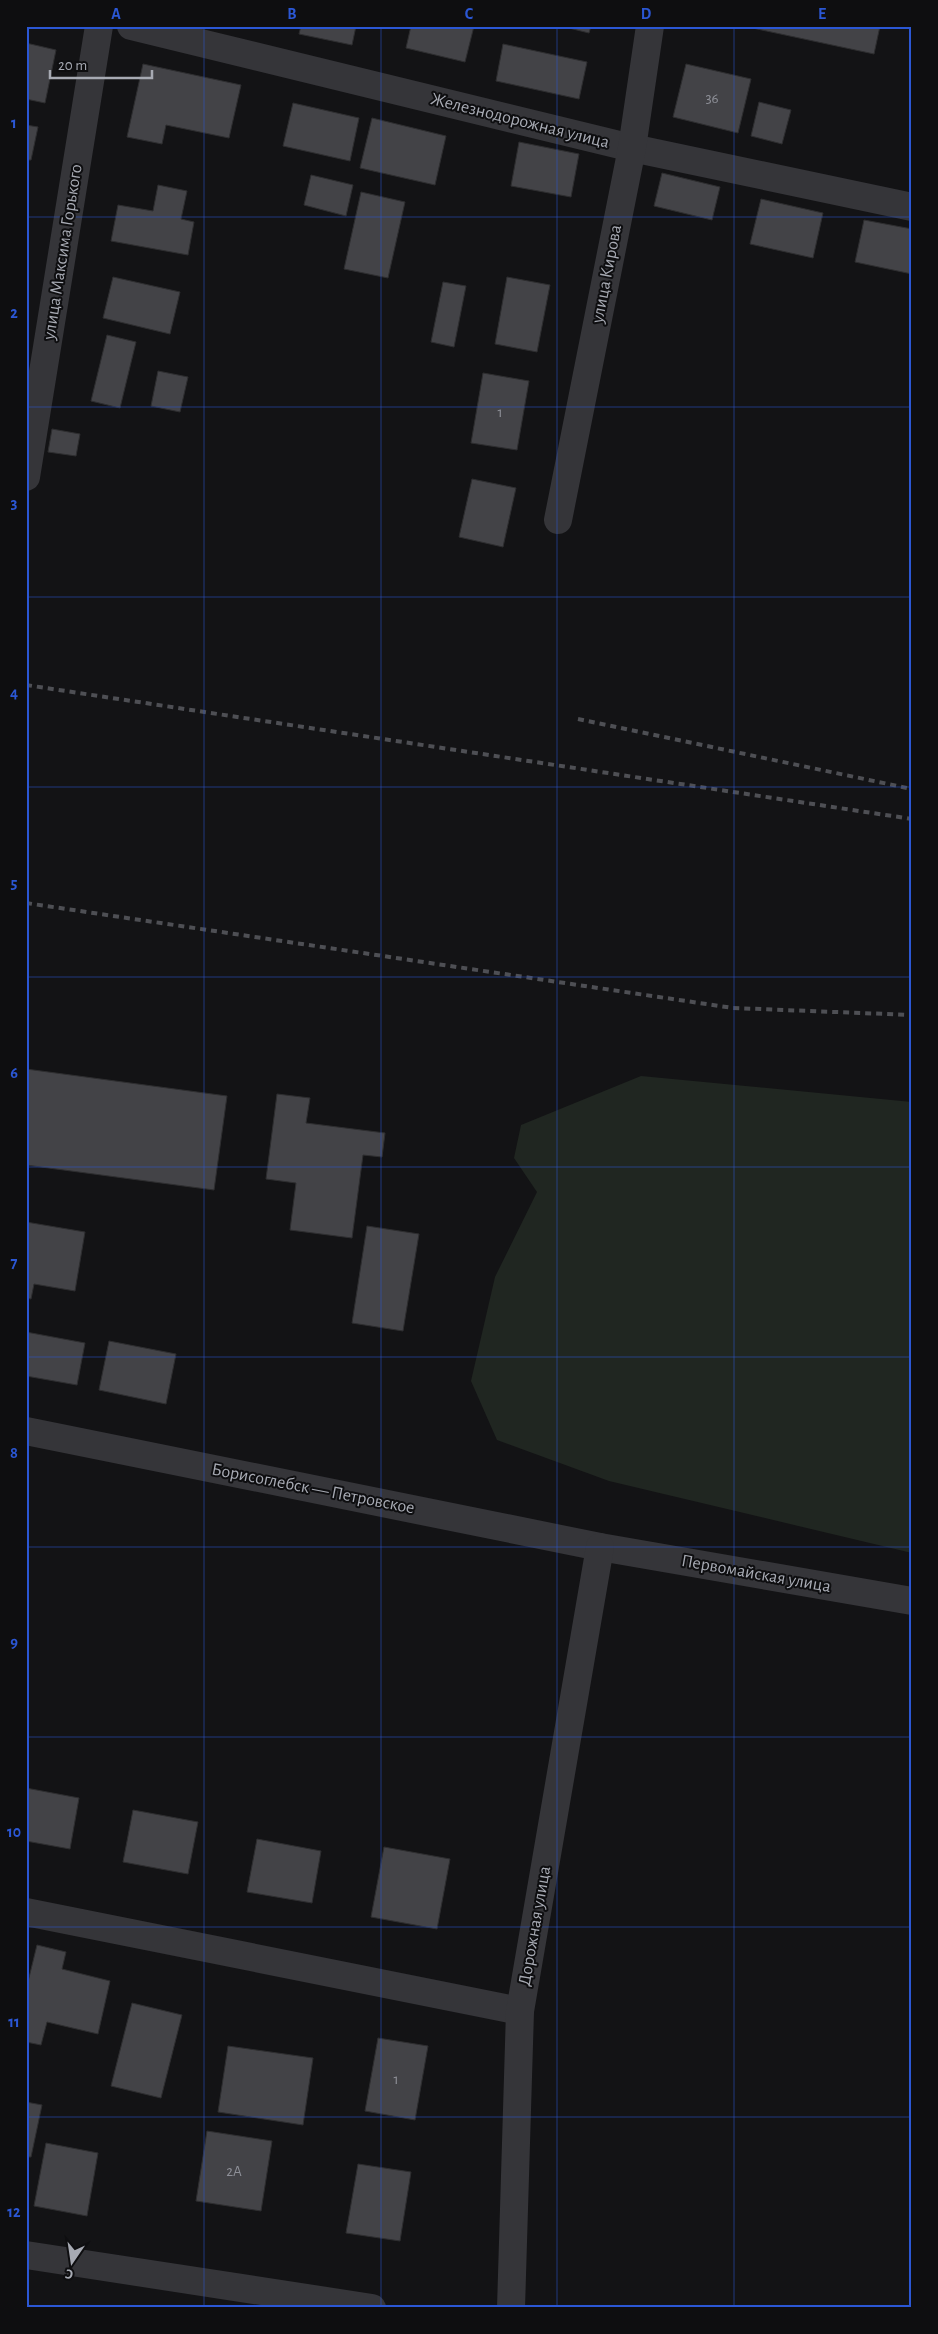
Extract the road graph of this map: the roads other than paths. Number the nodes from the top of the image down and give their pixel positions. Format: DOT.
graph roads {
  1 [pos="99,26"];
  2 [pos="131,26"];
  3 [pos="650,26"];
  4 [pos="632,148"];
  5 [pos="912,206"];
  6 [pos="26,477"];
  7 [pos="558,520"];
  8 [pos="26,1431"];
  9 [pos="600,1548"];
  10 [pos="912,1601"];
  11 [pos="26,1912"];
  12 [pos="520,2011"];
  13 [pos="26,2256"];
  14 [pos="372,2308"];
  15 [pos="511,2308"];
  1 -- 6 [label="street, улица Максима Горького"];
  2 -- 4 [label="street, Железнодорожная улица"];
  3 -- 4 [label="street, улица Кирова"];
  4 -- 5 [label="street, Железнодорожная улица"];
  4 -- 7 [label="street, улица Кирова"];
  8 -- 9 [label="street, Борисоглебск — Петровское"];
  9 -- 10 [label="street, Первомайская улица"];
  9 -- 12 [label="street, Дорожная улица"];
  11 -- 12 [label="street"];
  12 -- 15 [label="street, Дорожная улица"];
  13 -- 14 [label="street"];
}
